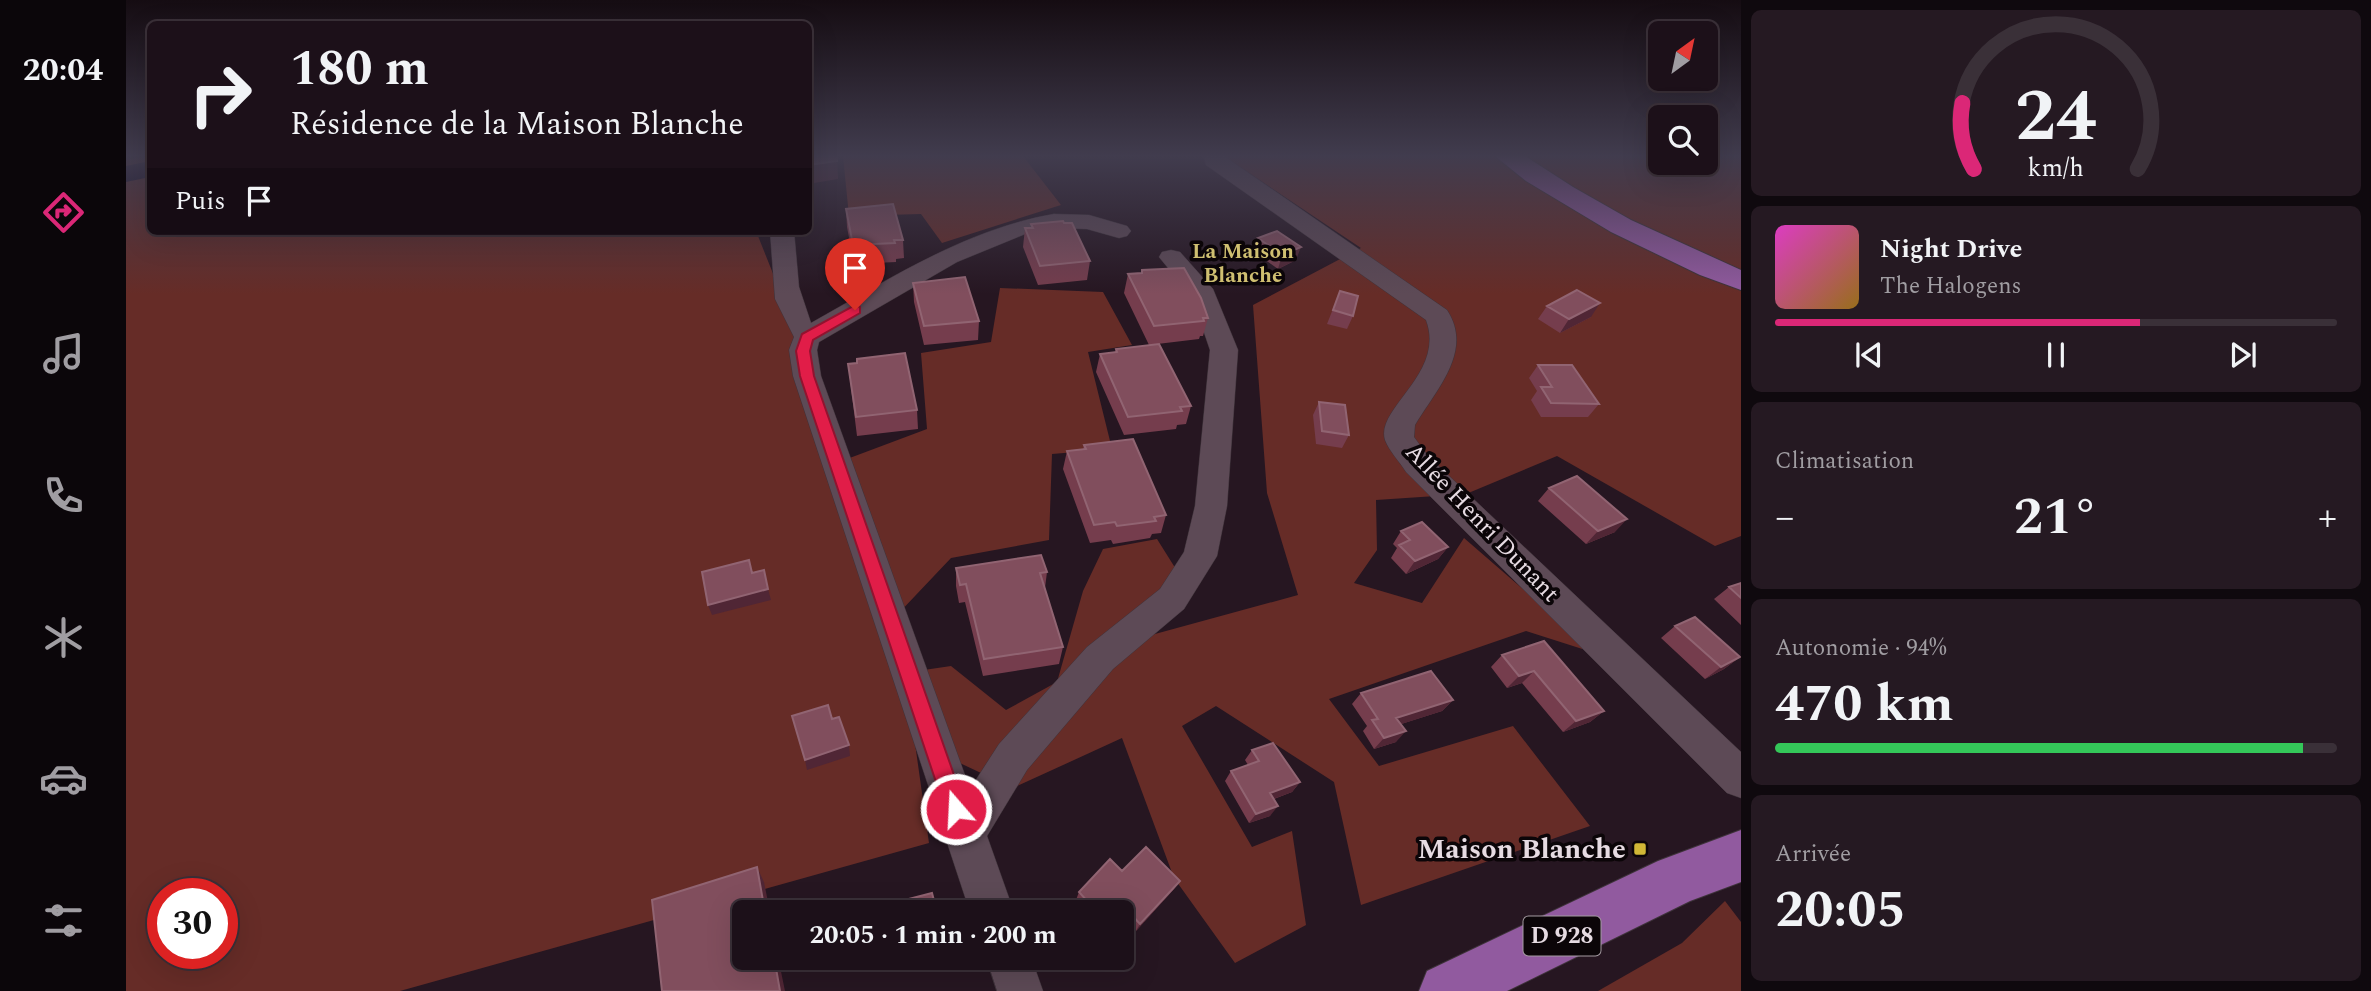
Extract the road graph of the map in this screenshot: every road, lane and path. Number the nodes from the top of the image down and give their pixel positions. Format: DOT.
graph roads {
  1 [pos="1275,202"];
  2 [pos="1581,202"];
  3 [pos="1601,202"];
  4 [pos="1119,231"];
  5 [pos="782,235"];
  6 [pos="1171,257"];
  7 [pos="1741,271"];
  8 [pos="1741,281"];
  9 [pos="807,337"];
  10 [pos="1741,779"];
  11 [pos="964,835"];
  12 [pos="1741,856"];
  13 [pos="988,900"];
  14 [pos="1013,970"];
  15 [pos="1020,991"];
  16 [pos="1447,991"];
  1 -- 10 [label="street, Allée Henri Dunant"];
  2 -- 8 [label="main road"];
  3 -- 7 [label="main road"];
  4 -- 9 [label="street"];
  5 -- 9 [label="street"];
  6 -- 11 [label="street"];
  9 -- 11 [label="street"];
  11 -- 13 [label="street"];
  12 -- 16 [label="main road, D 928"];
  14 -- 15 [label="street"];
}
